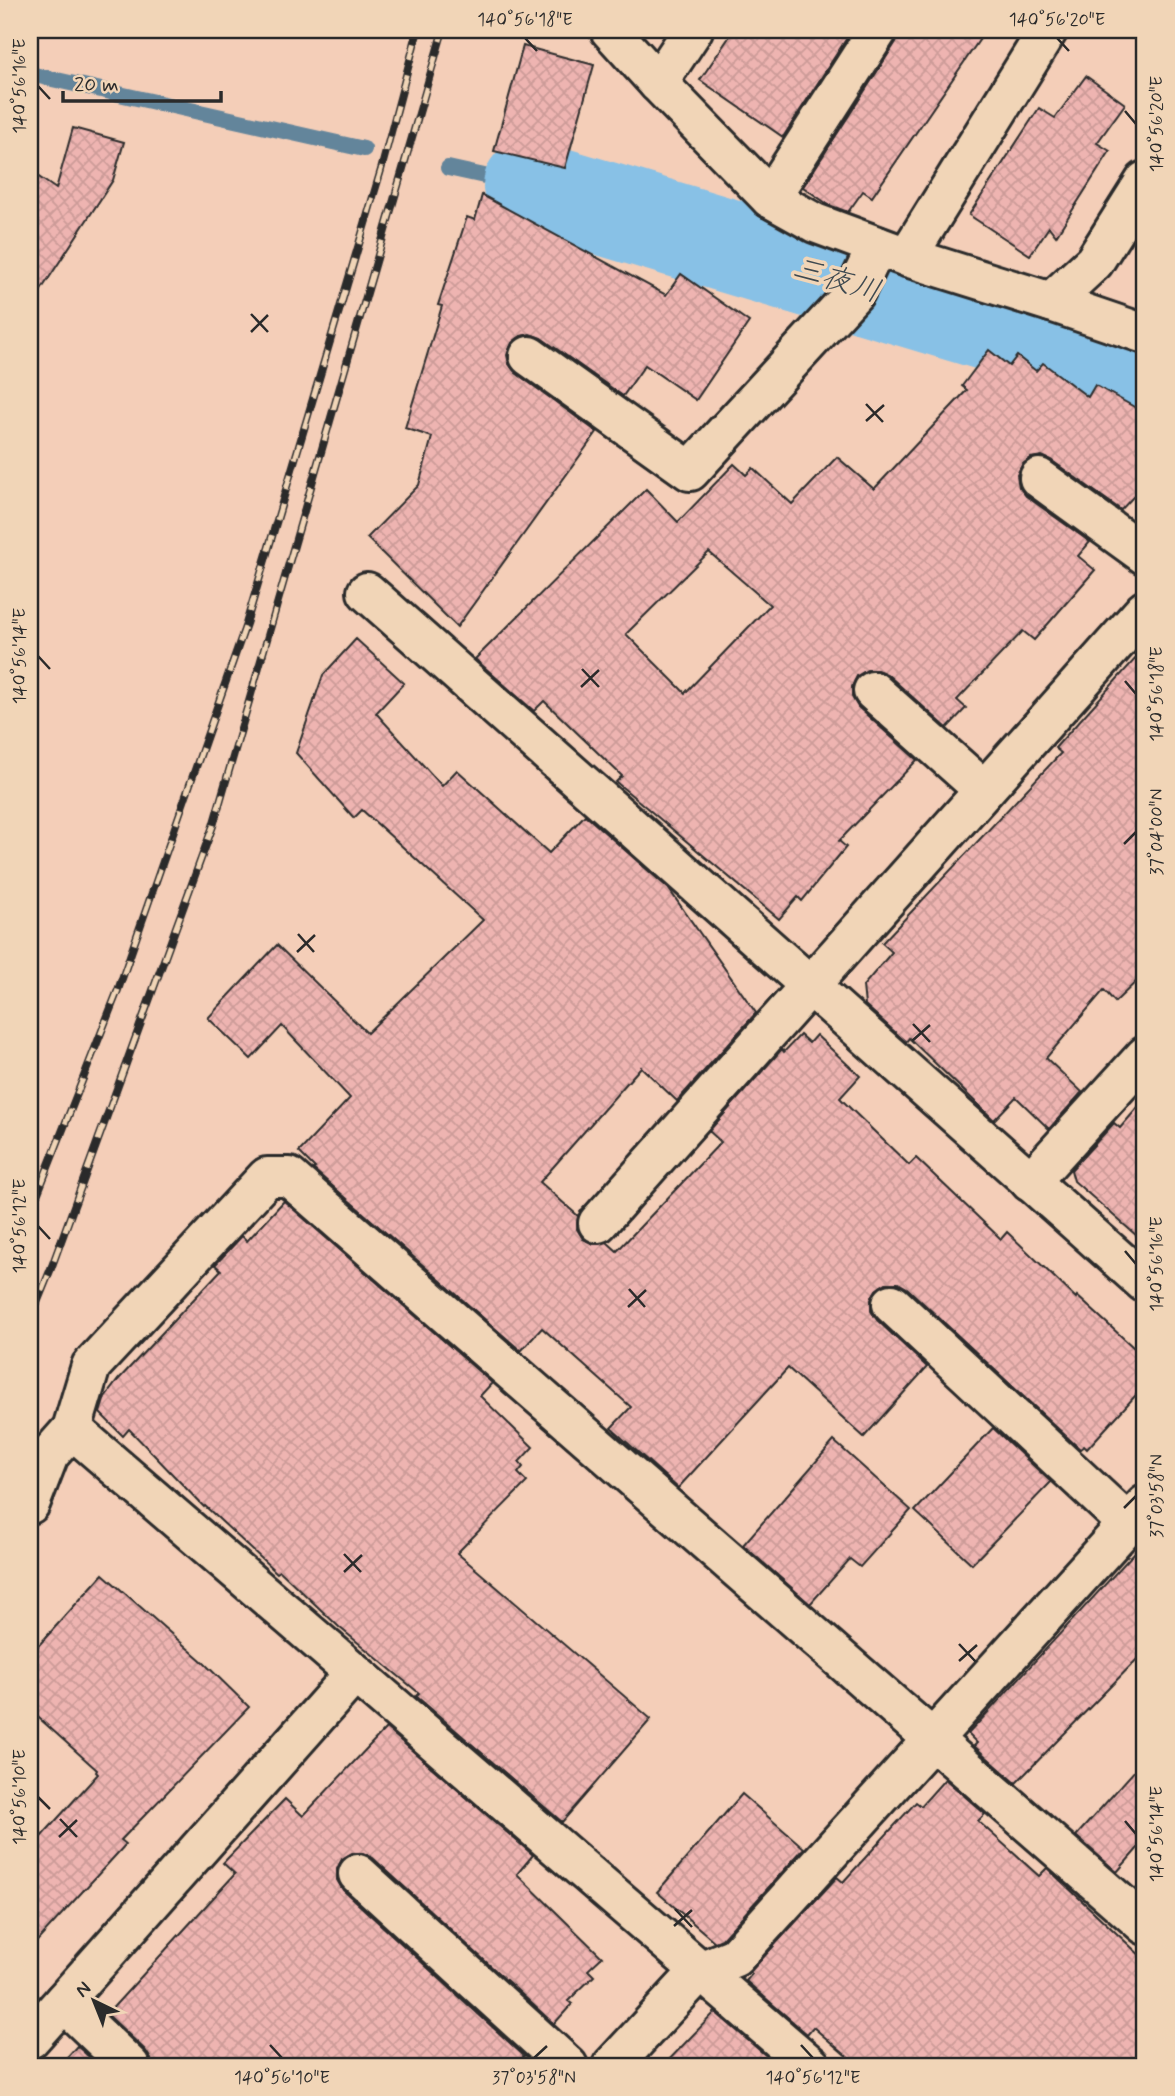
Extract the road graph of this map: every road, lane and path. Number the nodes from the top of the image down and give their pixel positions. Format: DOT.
graph roads {
  1 [pos="610,30"];
  2 [pos="693,30"];
  3 [pos="878,30"];
  4 [pos="1048,30"];
  5 [pos="658,83"];
  6 [pos="1145,181"];
  7 [pos="770,198"];
  8 [pos="892,251"];
  9 [pos="1051,302"];
  10 [pos="1145,334"];
  11 [pos="529,356"];
  12 [pos="1040,478"];
  13 [pos="1145,555"];
  14 [pos="367,592"];
  15 [pos="1145,610"];
  16 [pos="873,691"];
  17 [pos="984,790"];
  18 [pos="809,987"];
  19 [pos="1145,1056"];
  20 [pos="1030,1182"];
  21 [pos="598,1223"];
  22 [pos="1145,1283"];
  23 [pos="892,1304"];
  24 [pos="72,1429"];
  25 [pos="30,1504"];
  26 [pos="1140,1513"];
  27 [pos="355,1673"];
  28 [pos="933,1739"];
  29 [pos="358,1874"];
  30 [pos="1145,1925"];
  31 [pos="700,1971"];
  32 [pos="63,2003"];
  33 [pos="30,2039"];
  34 [pos="130,2066"];
  35 [pos="568,2066"];
  36 [pos="612,2066"];
  37 [pos="811,2066"];
  1 -- 5 [label="street"];
  2 -- 5 [label="street"];
  3 -- 7 [label="street"];
  4 -- 8 [label="street"];
  5 -- 7 [label="street"];
  6 -- 9 [label="street"];
  7 -- 8 [label="street"];
  8 -- 9 [label="street"];
  8 -- 11 [label="street"];
  9 -- 10 [label="street"];
  12 -- 13 [label="street"];
  14 -- 18 [label="street"];
  15 -- 17 [label="street"];
  16 -- 17 [label="street"];
  17 -- 18 [label="street"];
  18 -- 20 [label="street"];
  18 -- 21 [label="street"];
  19 -- 20 [label="street"];
  20 -- 22 [label="street"];
  23 -- 26 [label="street"];
  24 -- 25 [label="street"];
  24 -- 27 [label="street"];
  24 -- 28 [label="street"];
  26 -- 28 [label="street"];
  27 -- 31 [label="street"];
  27 -- 32 [label="street"];
  28 -- 30 [label="street"];
  28 -- 31 [label="street"];
  29 -- 35 [label="street"];
  31 -- 36 [label="street"];
  31 -- 37 [label="street"];
  32 -- 33 [label="street"];
  32 -- 34 [label="street"];
}
